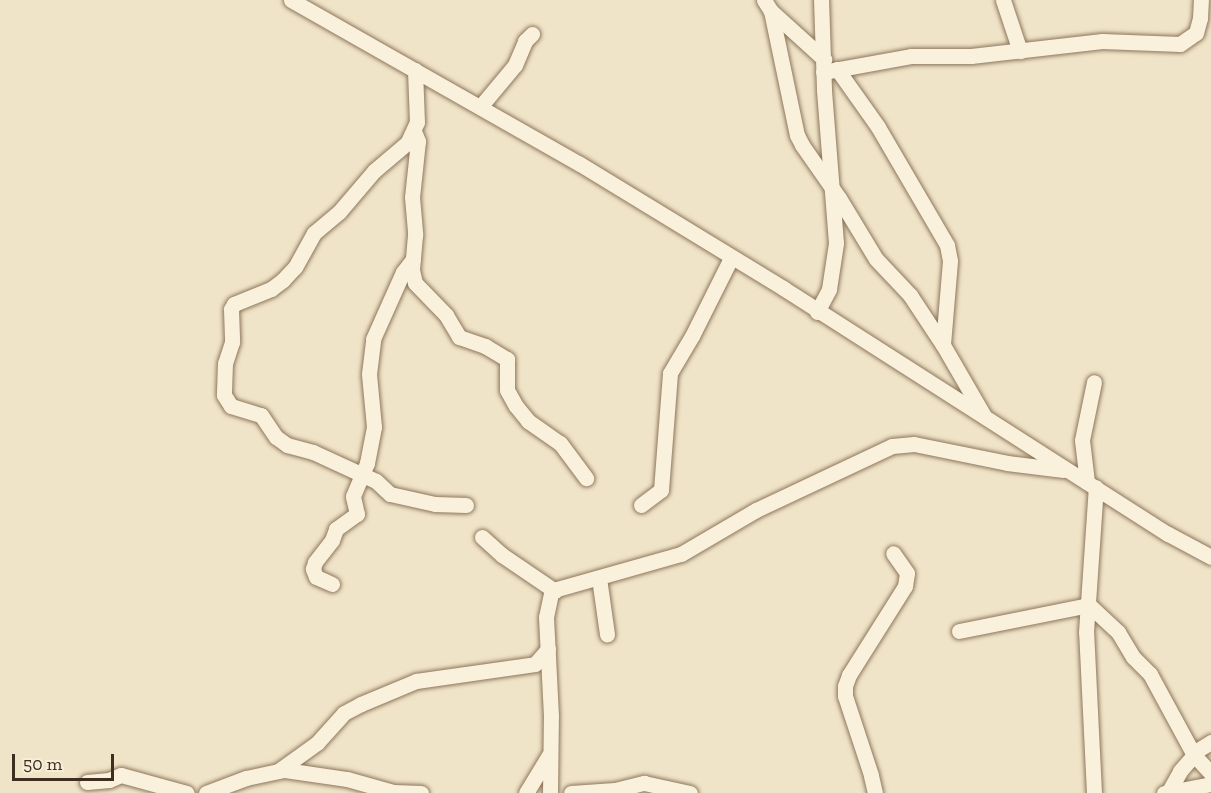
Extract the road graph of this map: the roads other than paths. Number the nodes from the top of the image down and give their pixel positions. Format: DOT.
graph roads {
  1 [pos="291,0"];
  2 [pos="821,0"];
  3 [pos="1003,0"];
  4 [pos="1201,0"];
  5 [pos="767,6"];
  6 [pos="532,34"];
  7 [pos="1020,51"];
  8 [pos="828,66"];
  9 [pos="415,70"];
  10 [pos="480,107"];
  11 [pos="414,131"];
  12 [pos="831,187"];
  13 [pos="731,258"];
  14 [pos="413,259"];
  15 [pos="817,312"];
  16 [pos="943,345"];
  17 [pos="1094,382"];
  18 [pos="985,417"];
  19 [pos="1070,471"];
  20 [pos="362,476"];
  21 [pos="586,478"];
  22 [pos="1092,484"];
  23 [pos="641,505"];
  24 [pos="466,506"];
  25 [pos="482,537"];
  26 [pos="893,553"];
  27 [pos="1211,557"];
  28 [pos="599,578"];
  29 [pos="332,584"];
  30 [pos="555,591"];
  31 [pos="1089,605"];
  32 [pos="958,631"];
  33 [pos="607,634"];
  34 [pos="548,649"];
  35 [pos="1211,741"];
  36 [pos="549,754"];
  37 [pos="1194,755"];
  38 [pos="278,771"];
  39 [pos="1211,773"];
  40 [pos="87,782"];
  41 [pos="1211,784"];
  42 [pos="1167,792"];
  43 [pos="187,793"];
  44 [pos="206,793"];
  45 [pos="394,793"];
  46 [pos="421,793"];
  47 [pos="526,793"];
  48 [pos="550,793"];
  49 [pos="571,793"];
  50 [pos="690,793"];
  51 [pos="874,793"];
  52 [pos="1094,793"];
  1 -- 9 [label="street"];
  2 -- 8 [label="street"];
  3 -- 7 [label="street"];
  4 -- 7 [label="street"];
  5 -- 8 [label="street"];
  5 -- 12 [label="street"];
  6 -- 10 [label="street"];
  7 -- 8 [label="street"];
  8 -- 12 [label="street"];
  8 -- 16 [label="street"];
  9 -- 10 [label="street"];
  9 -- 11 [label="street"];
  10 -- 13 [label="street"];
  11 -- 14 [label="street"];
  11 -- 20 [label="street"];
  12 -- 15 [label="street"];
  12 -- 16 [label="street"];
  13 -- 15 [label="street"];
  13 -- 23 [label="street"];
  14 -- 20 [label="street"];
  14 -- 21 [label="street"];
  15 -- 18 [label="street"];
  16 -- 18 [label="street"];
  17 -- 22 [label="street"];
  18 -- 19 [label="street"];
  19 -- 22 [label="street"];
  19 -- 28 [label="street"];
  20 -- 24 [label="street"];
  20 -- 29 [label="street"];
  22 -- 27 [label="street"];
  22 -- 31 [label="street"];
  25 -- 30 [label="street"];
  26 -- 51 [label="street"];
  28 -- 30 [label="street"];
  28 -- 33 [label="street"];
  30 -- 34 [label="street"];
  31 -- 32 [label="street"];
  31 -- 37 [label="street"];
  31 -- 52 [label="street"];
  34 -- 36 [label="street"];
  34 -- 38 [label="street"];
  35 -- 37 [label="street"];
  36 -- 47 [label="street"];
  36 -- 48 [label="street"];
  37 -- 39 [label="street"];
  37 -- 42 [label="street"];
  38 -- 44 [label="street"];
  38 -- 45 [label="street"];
  40 -- 43 [label="street"];
  41 -- 42 [label="street"];
  45 -- 46 [label="street"];
  49 -- 50 [label="street"];
}
